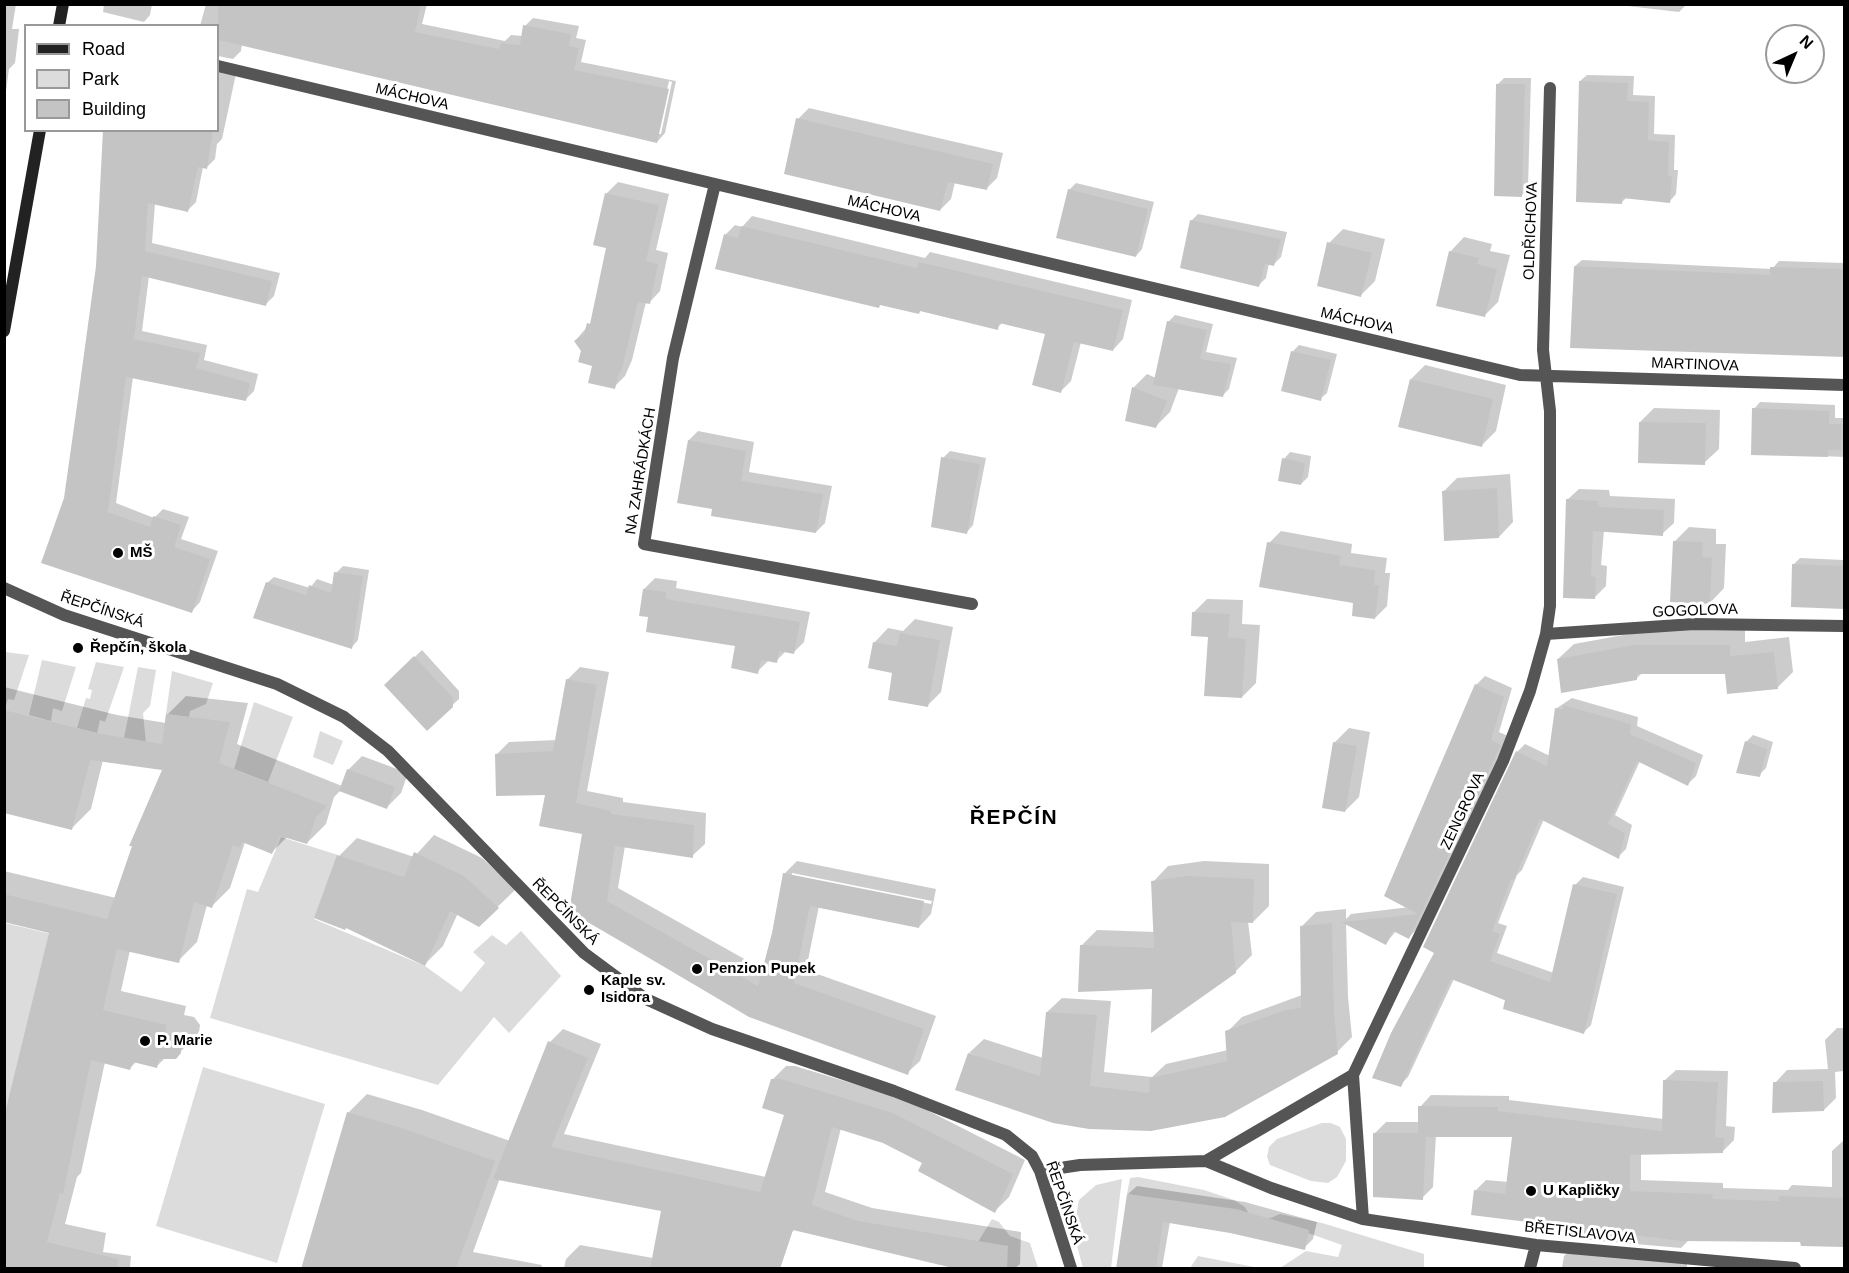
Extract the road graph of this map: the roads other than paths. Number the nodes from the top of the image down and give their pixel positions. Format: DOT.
graph roads {
  1 [pos="63,4"];
  2 [pos="59,24"];
  3 [pos="219,66"];
  4 [pos="1550,88"];
  5 [pos="40,132"];
  6 [pos="715,184"];
  7 [pos="4,331"];
  8 [pos="1545,375"];
  9 [pos="1845,385"];
  10 [pos="4,588"];
  11 [pos="972,604"];
  12 [pos="1845,626"];
  13 [pos="1546,634"];
  14 [pos="1353,1075"];
  15 [pos="1206,1161"];
  16 [pos="1040,1171"];
  17 [pos="1363,1218"];
  18 [pos="1536,1245"];
  19 [pos="1071,1269"];
  20 [pos="1530,1269"];
  21 [pos="1795,1269"];
  1 -- 2 [label="street"];
  3 -- 6 [label="street, MÁCHOVA"];
  4 -- 8 [label="street, OLDŘICHOVA"];
  5 -- 7 [label="street"];
  6 -- 8 [label="street, MÁCHOVA"];
  6 -- 11 [label="street, NA ZAHRÁDKÁCH"];
  8 -- 9 [label="street, MARTINOVA"];
  8 -- 13 [label="street, ZENGROVA"];
  10 -- 16 [label="street, ŘEPČÍNSKÁ"];
  12 -- 13 [label="street, GOGOLOVA"];
  13 -- 14 [label="street, ZENGROVA"];
  14 -- 15 [label="street"];
  14 -- 17 [label="street"];
  15 -- 16 [label="street"];
  15 -- 17 [label="street, BŘETISLAVOVA"];
  16 -- 19 [label="street, ŘEPČÍNSKÁ"];
  17 -- 18 [label="street, BŘETISLAVOVA"];
  18 -- 20 [label="street"];
  18 -- 21 [label="street, BŘETISLAVOVA"];
}
